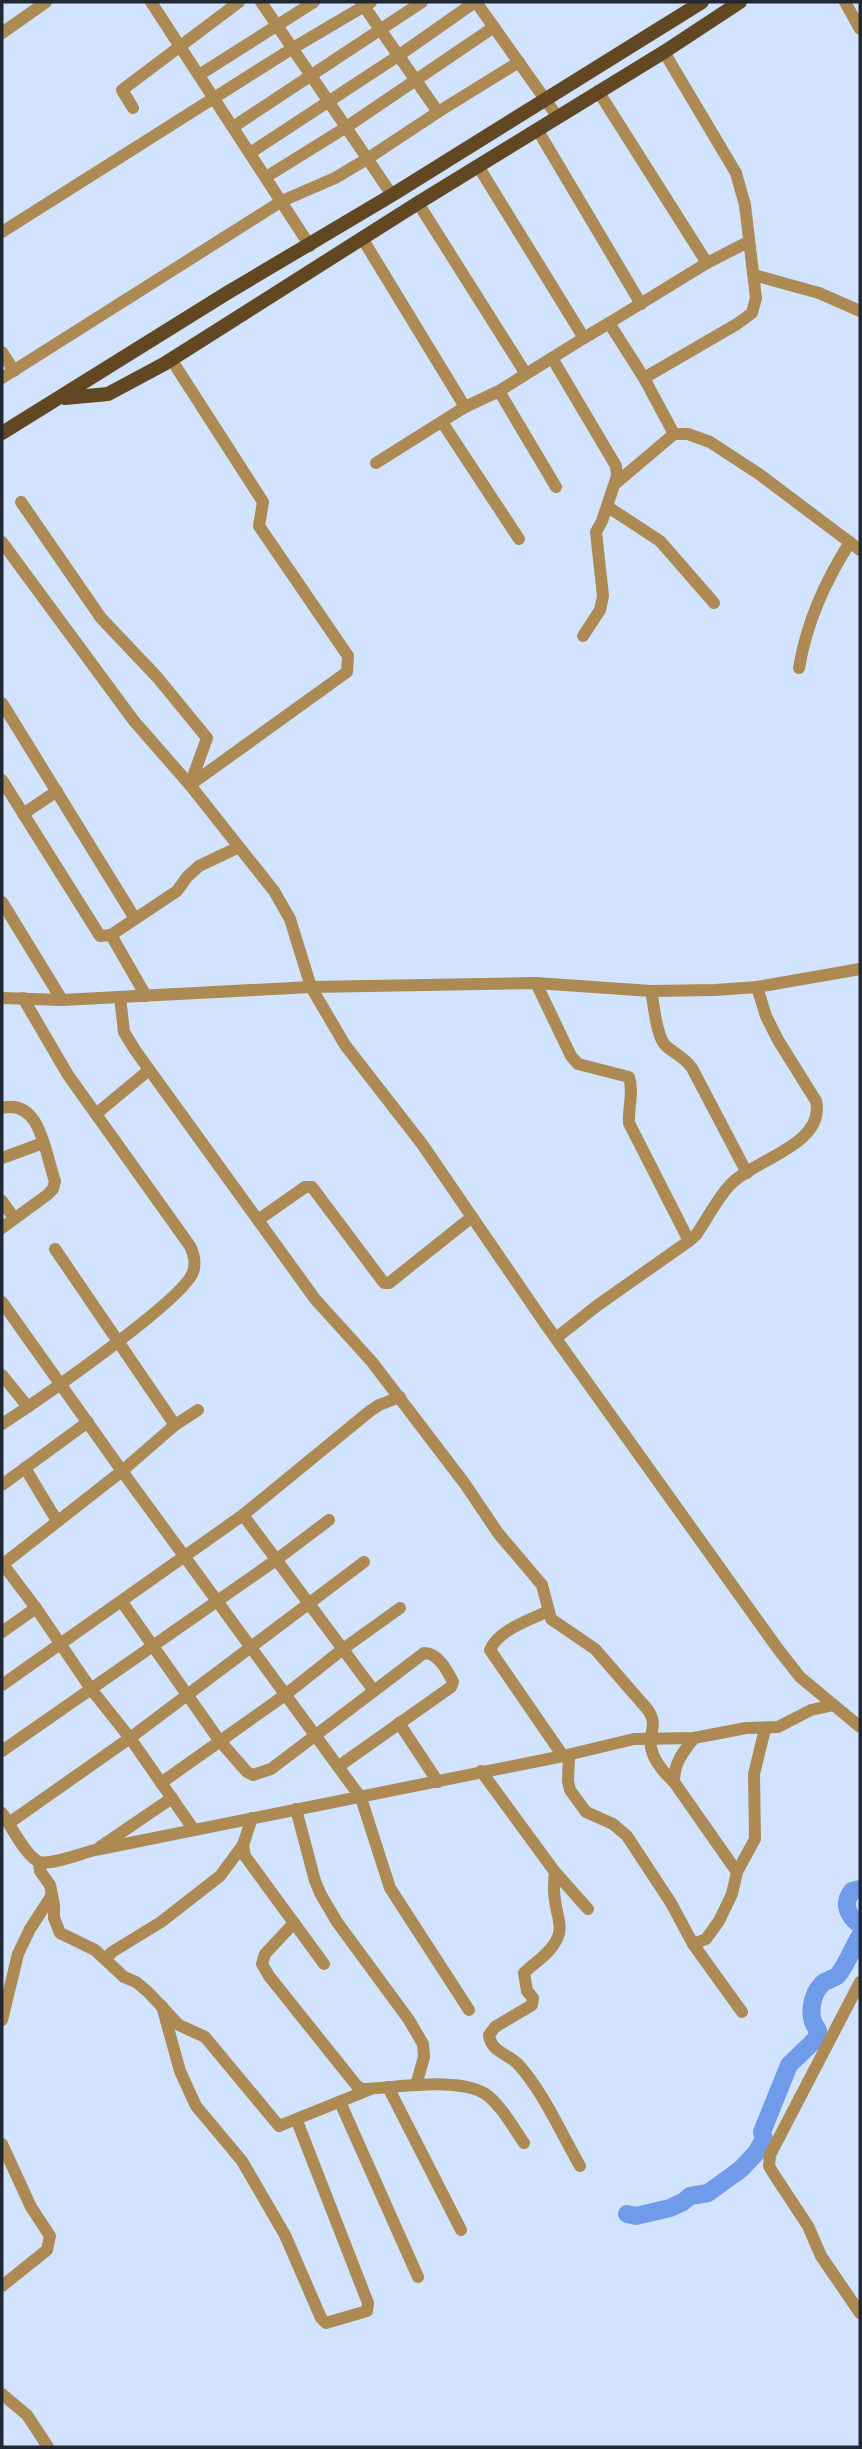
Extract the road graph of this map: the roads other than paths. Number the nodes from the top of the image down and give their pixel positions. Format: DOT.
graph roads {
  1 [pos="46,2"];
  2 [pos="151,2"];
  3 [pos="261,2"];
  4 [pos="314,2"];
  5 [pos="422,2"];
  6 [pos="476,2"];
  7 [pos="740,2"];
  8 [pos="845,2"];
  9 [pos="234,3"];
  10 [pos="365,3"];
  11 [pos="698,3"];
  12 [pos="277,25"];
  13 [pos="494,27"];
  14 [pos="860,29"];
  15 [pos="381,30"];
  16 [pos="2,33"];
  17 [pos="180,47"];
  18 [pos="293,48"];
  19 [pos="664,52"];
  20 [pos="398,55"];
  21 [pos="519,62"];
  22 [pos="199,75"];
  23 [pos="310,75"];
  24 [pos="414,80"];
  25 [pos="598,91"];
  26 [pos="215,99"];
  27 [pos="545,99"];
  28 [pos="327,102"];
  29 [pos="133,108"];
  30 [pos="438,112"];
  31 [pos="557,116"];
  32 [pos="233,127"];
  33 [pos="345,128"];
  34 [pos="537,130"];
  35 [pos="250,153"];
  36 [pos="368,159"];
  37 [pos="478,166"];
  38 [pos="266,177"];
  39 [pos="392,195"];
  40 [pos="282,201"];
  41 [pos="418,203"];
  42 [pos="2,232"];
  43 [pos="362,238"];
  44 [pos="748,242"];
  45 [pos="310,246"];
  46 [pos="707,263"];
  47 [pos="754,275"];
  48 [pos="641,304"];
  49 [pos="860,311"];
  50 [pos="609,323"];
  51 [pos="584,338"];
  52 [pos="2,352"];
  53 [pos="552,358"];
  54 [pos="171,359"];
  55 [pos="14,371"];
  56 [pos="526,374"];
  57 [pos="2,378"];
  58 [pos="644,378"];
  59 [pos="499,391"];
  60 [pos="60,398"];
  61 [pos="465,407"];
  62 [pos="442,422"];
  63 [pos="2,433"];
  64 [pos="674,433"];
  65 [pos="376,463"];
  66 [pos="614,484"];
  67 [pos="556,487"];
  68 [pos="21,502"];
  69 [pos="608,507"];
  70 [pos="519,539"];
  71 [pos="2,542"];
  72 [pos="858,548"];
  73 [pos="714,603"];
  74 [pos="583,636"];
  75 [pos="799,668"];
  76 [pos="2,703"];
  77 [pos="2,780"];
  78 [pos="190,786"];
  79 [pos="57,791"];
  80 [pos="23,814"];
  81 [pos="239,847"];
  82 [pos="2,902"];
  83 [pos="134,918"];
  84 [pos="111,935"];
  85 [pos="860,969"];
  86 [pos="536,983"];
  87 [pos="311,987"];
  88 [pos="757,987"];
  89 [pos="651,990"];
  90 [pos="146,996"];
  91 [pos="120,997"];
  92 [pos="2,998"];
  93 [pos="23,998"];
  94 [pos="62,1000"];
  95 [pos="149,1070"];
  96 [pos="2,1108"];
  97 [pos="96,1114"];
  98 [pos="43,1143"];
  99 [pos="2,1158"];
  100 [pos="747,1173"];
  101 [pos="2,1201"];
  102 [pos="472,1217"];
  103 [pos="14,1218"];
  104 [pos="258,1220"];
  105 [pos="2,1228"];
  106 [pos="689,1241"];
  107 [pos="55,1249"];
  108 [pos="2,1302"];
  109 [pos="556,1338"];
  110 [pos="117,1340"];
  111 [pos="2,1375"];
  112 [pos="61,1383"];
  113 [pos="400,1397"];
  114 [pos="27,1407"];
  115 [pos="198,1410"];
  116 [pos="88,1422"];
  117 [pos="2,1424"];
  118 [pos="175,1425"];
  119 [pos="24,1468"];
  120 [pos="121,1471"];
  121 [pos="2,1485"];
  122 [pos="243,1515"];
  123 [pos="329,1520"];
  124 [pos="57,1521"];
  125 [pos="185,1557"];
  126 [pos="276,1560"];
  127 [pos="364,1562"];
  128 [pos="2,1564"];
  129 [pos="218,1601"];
  130 [pos="122,1602"];
  131 [pos="309,1602"];
  132 [pos="36,1608"];
  133 [pos="400,1608"];
  134 [pos="548,1611"];
  135 [pos="2,1632"];
  136 [pos="61,1644"];
  137 [pos="152,1646"];
  138 [pos="249,1646"];
  139 [pos="342,1649"];
  140 [pos="2,1685"];
  141 [pos="91,1689"];
  142 [pos="374,1691"];
  143 [pos="188,1695"];
  144 [pos="285,1695"];
  145 [pos="834,1705"];
  146 [pos="399,1723"];
  147 [pos="859,1726"];
  148 [pos="765,1729"];
  149 [pos="316,1736"];
  150 [pos="130,1738"];
  151 [pos="694,1738"];
  152 [pos="650,1739"];
  153 [pos="219,1740"];
  154 [pos="2,1751"];
  155 [pos="566,1756"];
  156 [pos="338,1766"];
  157 [pos="481,1771"];
  158 [pos="438,1782"];
  159 [pos="674,1782"];
  160 [pos="161,1783"];
  161 [pos="172,1798"];
  162 [pos="361,1798"];
  163 [pos="296,1809"];
  164 [pos="5,1818"];
  165 [pos="252,1818"];
  166 [pos="194,1830"];
  167 [pos="243,1845"];
  168 [pos="95,1850"];
  169 [pos="39,1862"];
  170 [pos="555,1872"];
  171 [pos="737,1872"];
  172 [pos="52,1895"];
  173 [pos="588,1909"];
  174 [pos="294,1923"];
  175 [pos="693,1944"];
  176 [pos="106,1959"];
  177 [pos="324,1964"];
  178 [pos="860,1982"];
  179 [pos="162,2006"];
  180 [pos="469,2010"];
  181 [pos="742,2012"];
  182 [pos="2,2020"];
  183 [pos="416,2085"];
  184 [pos="388,2087"];
  185 [pos="372,2089"];
  186 [pos="340,2102"];
  187 [pos="297,2121"];
  188 [pos="524,2143"];
  189 [pos="2,2144"];
  190 [pos="580,2166"];
  191 [pos="461,2230"];
  192 [pos="418,2277"];
  193 [pos="2,2286"];
  194 [pos="860,2313"];
  195 [pos="2,2394"];
  196 [pos="48,2447"];
  1 -- 16 [label="street"];
  2 -- 17 [label="street"];
  3 -- 12 [label="street"];
  4 -- 12 [label="street"];
  5 -- 15 [label="street"];
  6 -- 13 [label="street"];
  6 -- 20 [label="street"];
  7 -- 19 [label="main road"];
  8 -- 14 [label="street"];
  9 -- 17 [label="street"];
  10 -- 15 [label="street"];
  10 -- 18 [label="street"];
  11 -- 27 [label="main road"];
  12 -- 18 [label="street"];
  12 -- 22 [label="street"];
  13 -- 21 [label="street"];
  13 -- 24 [label="street"];
  15 -- 20 [label="street"];
  15 -- 23 [label="street"];
  17 -- 22 [label="street"];
  17 -- 29 [label="street"];
  18 -- 23 [label="street"];
  18 -- 26 [label="street"];
  19 -- 25 [label="main road"];
  19 -- 44 [label="street"];
  20 -- 24 [label="street"];
  20 -- 28 [label="street"];
  21 -- 27 [label="street"];
  21 -- 30 [label="street"];
  22 -- 26 [label="street"];
  23 -- 28 [label="street"];
  23 -- 32 [label="street"];
  24 -- 30 [label="street"];
  24 -- 33 [label="street"];
  25 -- 31 [label="main road"];
  25 -- 46 [label="street"];
  26 -- 32 [label="street"];
  26 -- 42 [label="street"];
  27 -- 31 [label="street"];
  27 -- 39 [label="main road"];
  28 -- 33 [label="street"];
  28 -- 35 [label="street"];
  30 -- 36 [label="street"];
  31 -- 34 [label="main road"];
  32 -- 35 [label="street"];
  33 -- 36 [label="street"];
  33 -- 38 [label="street"];
  34 -- 37 [label="main road"];
  34 -- 48 [label="street"];
  35 -- 38 [label="street"];
  36 -- 39 [label="street"];
  36 -- 40 [label="street"];
  37 -- 41 [label="main road"];
  37 -- 51 [label="street"];
  38 -- 40 [label="street"];
  39 -- 45 [label="main road"];
  40 -- 45 [label="street"];
  40 -- 55 [label="street"];
  41 -- 43 [label="main road"];
  41 -- 56 [label="street"];
  43 -- 54 [label="main road"];
  43 -- 61 [label="street"];
  44 -- 46 [label="street"];
  44 -- 47 [label="street"];
  45 -- 60 [label="main road"];
  46 -- 48 [label="street"];
  47 -- 49 [label="street"];
  47 -- 58 [label="street"];
  48 -- 50 [label="street"];
  50 -- 51 [label="street"];
  50 -- 58 [label="street"];
  51 -- 53 [label="street"];
  52 -- 55 [label="street"];
  53 -- 56 [label="street"];
  53 -- 66 [label="street"];
  54 -- 60 [label="main road"];
  54 -- 78 [label="street"];
  55 -- 57 [label="street"];
  56 -- 59 [label="street"];
  58 -- 64 [label="street"];
  59 -- 61 [label="street"];
  59 -- 67 [label="street"];
  60 -- 63 [label="main road"];
  61 -- 62 [label="street"];
  62 -- 65 [label="street"];
  62 -- 70 [label="street"];
  64 -- 66 [label="street"];
  64 -- 72 [label="street"];
  66 -- 69 [label="street"];
  68 -- 78 [label="street"];
  69 -- 73 [label="street"];
  69 -- 74 [label="street"];
  71 -- 78 [label="street"];
  72 -- 75 [label="street"];
  76 -- 79 [label="street"];
  77 -- 80 [label="street"];
  78 -- 81 [label="street"];
  79 -- 80 [label="street"];
  79 -- 83 [label="street"];
  80 -- 84 [label="street"];
  81 -- 83 [label="street"];
  81 -- 87 [label="street"];
  82 -- 94 [label="street"];
  83 -- 84 [label="street"];
  84 -- 90 [label="street"];
  85 -- 88 [label="street"];
  86 -- 87 [label="street"];
  86 -- 89 [label="street"];
  86 -- 106 [label="street"];
  87 -- 90 [label="street"];
  87 -- 102 [label="street"];
  88 -- 89 [label="street"];
  88 -- 100 [label="street"];
  89 -- 100 [label="street"];
  90 -- 91 [label="street"];
  91 -- 94 [label="street"];
  91 -- 95 [label="street"];
  92 -- 93 [label="street"];
  93 -- 94 [label="street"];
  93 -- 97 [label="street"];
  95 -- 97 [label="street"];
  95 -- 104 [label="street"];
  96 -- 98 [label="street"];
  97 -- 110 [label="street"];
  98 -- 99 [label="street"];
  98 -- 103 [label="street"];
  100 -- 106 [label="street"];
  101 -- 103 [label="street"];
  102 -- 104 [label="street"];
  102 -- 109 [label="street"];
  103 -- 105 [label="street"];
  104 -- 113 [label="street"];
  106 -- 109 [label="street"];
  107 -- 110 [label="street"];
  108 -- 112 [label="street"];
  109 -- 145 [label="street"];
  110 -- 112 [label="street"];
  110 -- 118 [label="street"];
  111 -- 114 [label="street"];
  112 -- 114 [label="street"];
  112 -- 116 [label="street"];
  113 -- 122 [label="street"];
  113 -- 134 [label="street"];
  114 -- 117 [label="street"];
  115 -- 118 [label="street"];
  116 -- 119 [label="street"];
  116 -- 120 [label="street"];
  118 -- 120 [label="street"];
  119 -- 121 [label="street"];
  119 -- 124 [label="street"];
  120 -- 124 [label="street"];
  120 -- 125 [label="street"];
  122 -- 125 [label="street"];
  122 -- 126 [label="street"];
  123 -- 126 [label="street"];
  124 -- 128 [label="street"];
  125 -- 129 [label="street"];
  125 -- 130 [label="street"];
  126 -- 129 [label="street"];
  126 -- 131 [label="street"];
  127 -- 131 [label="street"];
  128 -- 132 [label="street"];
  129 -- 137 [label="street"];
  129 -- 138 [label="street"];
  130 -- 136 [label="street"];
  130 -- 137 [label="street"];
  131 -- 138 [label="street"];
  131 -- 139 [label="street"];
  132 -- 135 [label="street"];
  132 -- 136 [label="street"];
  133 -- 139 [label="street"];
  134 -- 152 [label="street"];
  134 -- 155 [label="street"];
  136 -- 140 [label="street"];
  136 -- 141 [label="street"];
  137 -- 141 [label="street"];
  137 -- 143 [label="street"];
  138 -- 143 [label="street"];
  138 -- 144 [label="street"];
  139 -- 142 [label="street"];
  139 -- 144 [label="street"];
  141 -- 150 [label="street"];
  141 -- 154 [label="street"];
  142 -- 146 [label="street"];
  142 -- 149 [label="street"];
  143 -- 150 [label="street"];
  143 -- 153 [label="street"];
  144 -- 149 [label="street"];
  144 -- 153 [label="street"];
  145 -- 147 [label="street"];
  145 -- 148 [label="street"];
  146 -- 156 [label="street"];
  146 -- 158 [label="street"];
  148 -- 151 [label="street"];
  148 -- 171 [label="street"];
  149 -- 153 [label="street"];
  149 -- 156 [label="street"];
  150 -- 160 [label="street"];
  150 -- 164 [label="street"];
  151 -- 152 [label="street"];
  151 -- 159 [label="street"];
  152 -- 155 [label="street"];
  152 -- 159 [label="street"];
  153 -- 160 [label="street"];
  155 -- 157 [label="street"];
  155 -- 175 [label="street"];
  156 -- 162 [label="street"];
  157 -- 158 [label="street"];
  157 -- 170 [label="street"];
  158 -- 162 [label="street"];
  159 -- 171 [label="street"];
  160 -- 161 [label="street"];
  161 -- 166 [label="street"];
  161 -- 168 [label="street"];
  162 -- 163 [label="street"];
  162 -- 180 [label="street"];
  163 -- 165 [label="street"];
  163 -- 183 [label="street"];
  164 -- 169 [label="street"];
  165 -- 166 [label="street"];
  165 -- 167 [label="street"];
  166 -- 168 [label="street"];
  167 -- 174 [label="street"];
  167 -- 176 [label="street"];
  168 -- 169 [label="street"];
  169 -- 172 [label="street"];
  170 -- 173 [label="street"];
  170 -- 190 [label="street"];
  171 -- 175 [label="street"];
  172 -- 176 [label="street"];
  172 -- 182 [label="street"];
  174 -- 177 [label="street"];
  174 -- 185 [label="street"];
  175 -- 181 [label="street"];
  176 -- 179 [label="street"];
  178 -- 194 [label="street"];
  179 -- 187 [label="street"];
  179 -- 187 [label="street"];
  183 -- 184 [label="street"];
  183 -- 188 [label="street"];
  184 -- 185 [label="street"];
  184 -- 191 [label="street"];
  185 -- 186 [label="street"];
  186 -- 187 [label="street"];
  186 -- 192 [label="street"];
  189 -- 193 [label="street"];
  195 -- 196 [label="street"];
}
